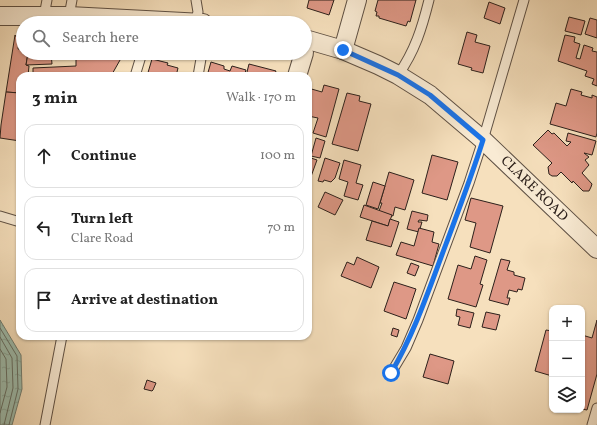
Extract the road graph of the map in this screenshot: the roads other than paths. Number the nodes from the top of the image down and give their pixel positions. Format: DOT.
graph roads {
  1 [pos="196,0"];
  2 [pos="357,0"];
  3 [pos="429,0"];
  4 [pos="524,0"];
  5 [pos="46,8"];
  6 [pos="70,8"];
  7 [pos="0,16"];
  8 [pos="120,16"];
  9 [pos="198,16"];
  10 [pos="312,46"];
  11 [pos="343,50"];
  12 [pos="140,60"];
  13 [pos="201,60"];
  14 [pos="302,60"];
  15 [pos="136,72"];
  16 [pos="199,72"];
  17 [pos="298,72"];
  18 [pos="398,75"];
  19 [pos="483,140"];
  20 [pos="0,216"];
  21 [pos="16,221"];
  22 [pos="596,241"];
  23 [pos="61,340"];
  24 [pos="391,373"];
  25 [pos="597,408"];
  26 [pos="44,425"];
  27 [pos="592,425"];
  1 -- 9 [label="lane"];
  2 -- 11 [label="street"];
  3 -- 18 [label="lane"];
  4 -- 19 [label="lane"];
  5 -- 6 [label="street"];
  5 -- 7 [label="street"];
  6 -- 8 [label="street"];
  10 -- 11 [label="street, CLARE ROAD"];
  11 -- 18 [label="street, CLARE ROAD"];
  12 -- 15 [label="lane"];
  13 -- 16 [label="lane"];
  14 -- 17 [label="street"];
  18 -- 19 [label="street, CLARE ROAD"];
  19 -- 22 [label="street, CLARE ROAD"];
  19 -- 24 [label="lane"];
  20 -- 21 [label="lane"];
  23 -- 26 [label="lane"];
  25 -- 27 [label="lane"];
}
